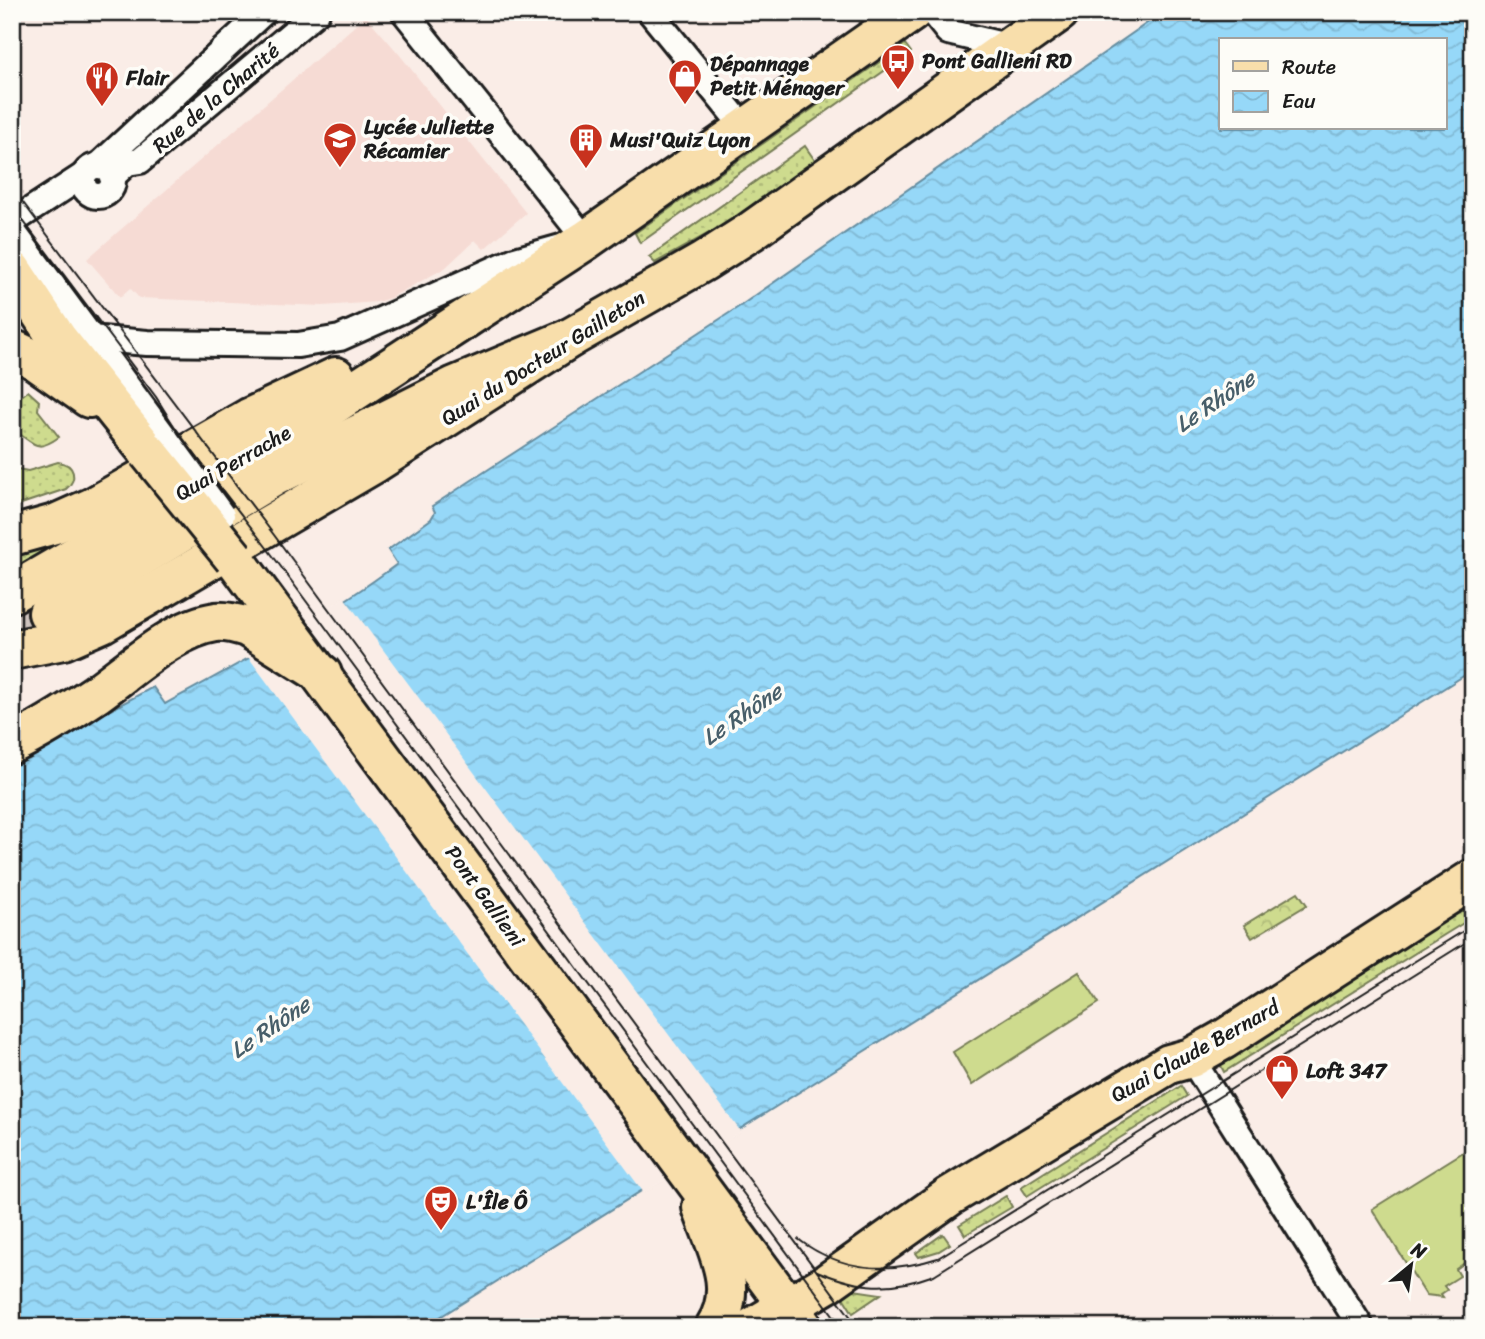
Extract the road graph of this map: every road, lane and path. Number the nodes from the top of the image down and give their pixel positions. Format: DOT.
graph roads {
  1 [pos="264,12"];
  2 [pos="317,12"];
  3 [pos="404,12"];
  4 [pos="650,12"];
  5 [pos="912,12"];
  6 [pos="932,12"];
  7 [pos="1034,24"];
  8 [pos="745,129"];
  9 [pos="98,173"];
  10 [pos="12,222"];
  11 [pos="12,230"];
  12 [pos="586,240"];
  13 [pos="12,270"];
  14 [pos="12,302"];
  15 [pos="450,328"];
  16 [pos="73,338"];
  17 [pos="570,338"];
  18 [pos="12,349"];
  19 [pos="147,439"];
  20 [pos="12,536"];
  21 [pos="12,593"];
  22 [pos="48,613"];
  23 [pos="252,613"];
  24 [pos="18,649"];
  25 [pos="12,744"];
  26 [pos="1473,879"];
  27 [pos="1191,1058"];
  28 [pos="950,1196"];
  29 [pos="736,1249"];
  30 [pos="791,1320"];
  31 [pos="715,1327"];
  32 [pos="753,1327"];
  33 [pos="1362,1327"];
  1 -- 9 [label="street, Rue de la Charité"];
  2 -- 9 [label="street, Rue de la Charité"];
  3 -- 12 [label="street"];
  4 -- 8 [label="street"];
  5 -- 8 [label="main road"];
  6 -- 7 [label="street"];
  7 -- 17 [label="main road, Quai du Docteur Gailleton"];
  8 -- 12 [label="main road"];
  9 -- 10 [label="street, Rue de la Charité"];
  11 -- 16 [label="street"];
  12 -- 15 [label="main road"];
  12 -- 16 [label="street"];
  13 -- 16 [label="main road"];
  14 -- 16 [label="main road"];
  15 -- 20 [label="main road"];
  15 -- 21 [label="main road, Quai Perrache"];
  16 -- 19 [label="main road"];
  17 -- 22 [label="main road"];
  17 -- 24 [label="main road, Quai du Docteur Gailleton"];
  18 -- 19 [label="main road"];
  19 -- 23 [label="main road, bridge"];
  23 -- 25 [label="main road"];
  23 -- 29 [label="main road, Pont Gallieni"];
  26 -- 27 [label="main road, Quai Claude Bernard"];
  27 -- 28 [label="main road, Quai Claude Bernard"];
  27 -- 33 [label="street"];
  28 -- 29 [label="main road, Quai Claude Bernard"];
  28 -- 30 [label="main road, Quai Claude Bernard"];
  29 -- 30 [label="main road, Pont Gallieni"];
  29 -- 31 [label="main road"];
  30 -- 32 [label="main road, Quai Claude Bernard"];
}
